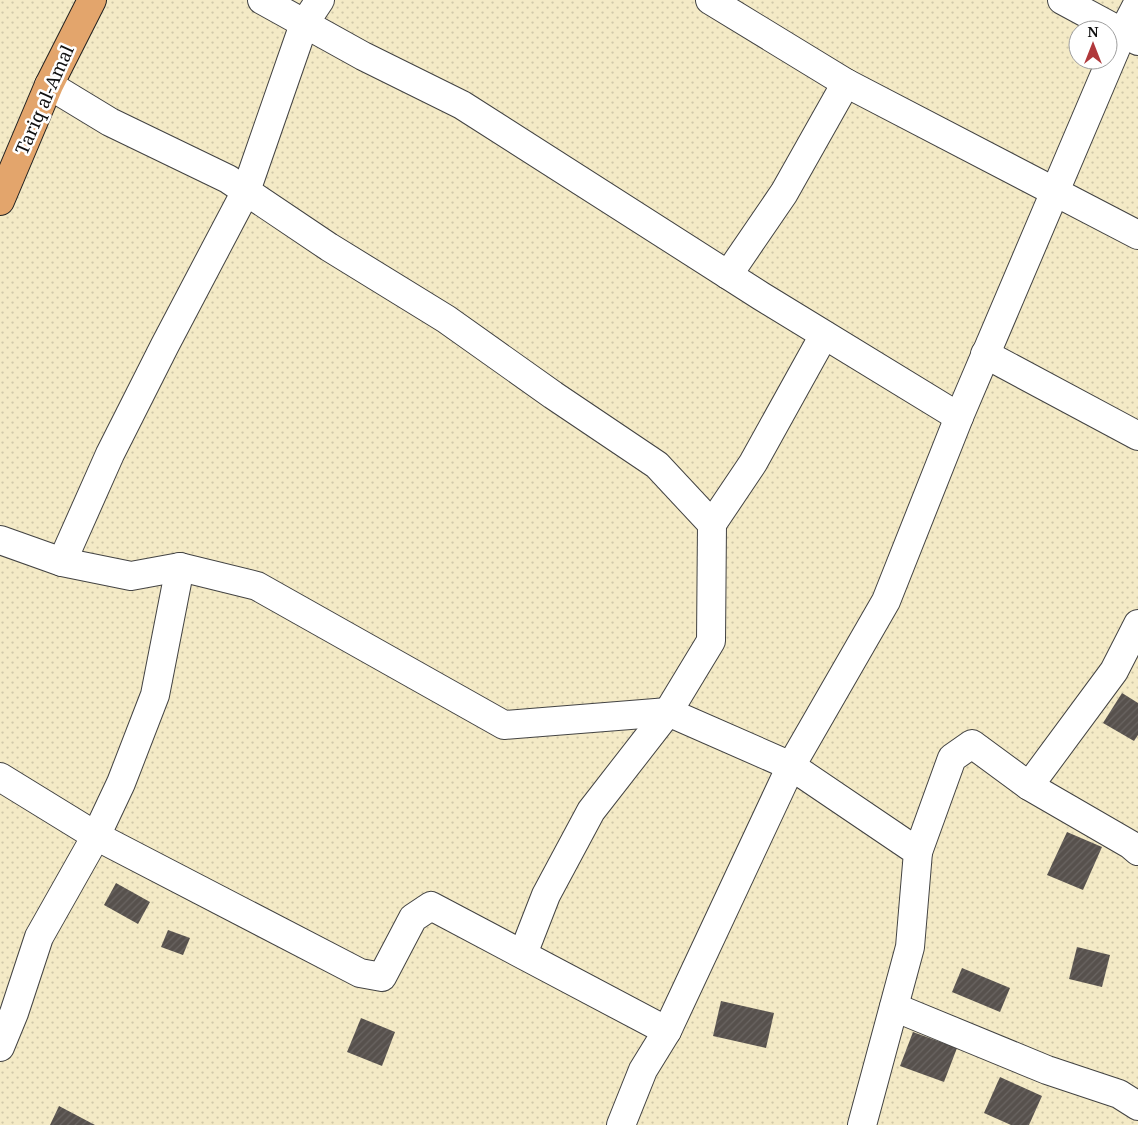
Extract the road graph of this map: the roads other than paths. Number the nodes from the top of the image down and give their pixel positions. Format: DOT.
graph roads {
  1 [pos="92,0"];
  2 [pos="262,0"];
  3 [pos="320,0"];
  4 [pos="1062,0"];
  5 [pos="718,2"];
  6 [pos="1138,3"];
  7 [pos="304,24"];
  8 [pos="1130,38"];
  9 [pos="846,83"];
  10 [pos="49,85"];
  11 [pos="246,191"];
  12 [pos="1056,192"];
  13 [pos="0,201"];
  14 [pos="1138,235"];
  15 [pos="728,274"];
  16 [pos="824,335"];
  17 [pos="985,354"];
  18 [pos="959,417"];
  19 [pos="1138,436"];
  20 [pos="712,524"];
  21 [pos="0,540"];
  22 [pos="62,562"];
  23 [pos="180,567"];
  24 [pos="1138,624"];
  25 [pos="668,712"];
  26 [pos="791,766"];
  27 [pos="0,777"];
  28 [pos="1029,786"];
  29 [pos="96,836"];
  30 [pos="1138,851"];
  31 [pos="918,852"];
  32 [pos="523,954"];
  33 [pos="894,1006"];
  34 [pos="667,1031"];
  35 [pos="0,1047"];
  36 [pos="1138,1106"];
  37 [pos="621,1125"];
  38 [pos="862,1125"];
  1 -- 10 [label="highway, Tariq al-Amal"];
  2 -- 7 [label="street"];
  3 -- 7 [label="street"];
  4 -- 8 [label="street"];
  5 -- 9 [label="street"];
  6 -- 8 [label="street"];
  7 -- 11 [label="street"];
  7 -- 15 [label="street"];
  8 -- 12 [label="street"];
  9 -- 12 [label="street"];
  9 -- 15 [label="street"];
  10 -- 11 [label="street"];
  10 -- 13 [label="highway, Tariq al-Amal"];
  11 -- 20 [label="street"];
  11 -- 22 [label="street"];
  12 -- 14 [label="street"];
  12 -- 17 [label="street"];
  15 -- 16 [label="street"];
  16 -- 18 [label="street"];
  16 -- 20 [label="street"];
  17 -- 18 [label="street"];
  17 -- 19 [label="street"];
  18 -- 26 [label="street"];
  20 -- 25 [label="street"];
  21 -- 22 [label="street"];
  22 -- 23 [label="street"];
  23 -- 25 [label="street"];
  23 -- 29 [label="street"];
  24 -- 28 [label="street"];
  25 -- 26 [label="street"];
  25 -- 32 [label="street"];
  26 -- 31 [label="street"];
  26 -- 34 [label="street"];
  27 -- 29 [label="street"];
  28 -- 30 [label="street"];
  28 -- 31 [label="street"];
  29 -- 32 [label="street"];
  29 -- 35 [label="street"];
  31 -- 33 [label="street"];
  32 -- 34 [label="street"];
  33 -- 36 [label="street"];
  33 -- 38 [label="street"];
  34 -- 37 [label="street"];
}
